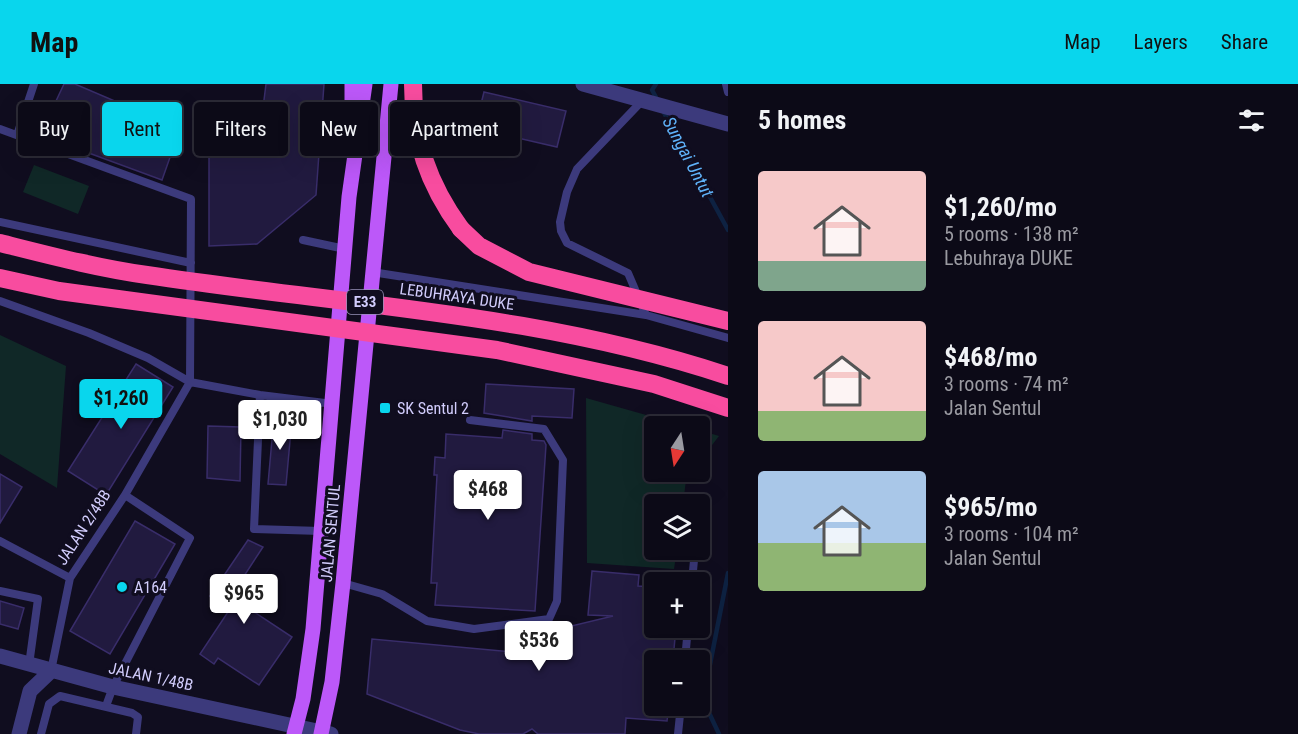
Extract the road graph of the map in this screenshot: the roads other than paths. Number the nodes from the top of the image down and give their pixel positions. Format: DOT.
graph roads {
  1 [pos="34,84"];
  2 [pos="352,84"];
  3 [pos="365,84"];
  4 [pos="382,84"];
  5 [pos="391,84"];
  6 [pos="413,84"];
  7 [pos="584,84"];
  8 [pos="726,84"];
  9 [pos="728,92"];
  10 [pos="646,103"];
  11 [pos="728,124"];
  12 [pos="0,129"];
  13 [pos="17,135"];
  14 [pos="349,197"];
  15 [pos="377,219"];
  16 [pos="0,222"];
  17 [pos="303,240"];
  18 [pos="0,243"];
  19 [pos="345,249"];
  20 [pos="191,263"];
  21 [pos="372,272"];
  22 [pos="0,278"];
  23 [pos="0,301"];
  24 [pos="646,315"];
  25 [pos="728,321"];
  26 [pos="728,338"];
  27 [pos="728,376"];
  28 [pos="190,382"];
  29 [pos="260,395"];
  30 [pos="333,404"];
  31 [pos="728,408"];
  32 [pos="470,420"];
  33 [pos="125,495"];
  34 [pos="321,531"];
  35 [pos="0,541"];
  36 [pos="70,578"];
  37 [pos="343,583"];
  38 [pos="0,591"];
  39 [pos="0,656"];
  40 [pos="29,665"];
  41 [pos="51,671"];
  42 [pos="113,687"];
  43 [pos="106,706"];
  44 [pos="680,716"];
  45 [pos="295,730"];
  46 [pos="324,733"];
  47 [pos="19,734"];
  48 [pos="41,734"];
  49 [pos="136,734"];
  50 [pos="678,734"];
  1 -- 13 [label="lane"];
  2 -- 14 [label="main road"];
  3 -- 14 [label="main road"];
  4 -- 15 [label="main road"];
  5 -- 15 [label="main road, JALAN SENTUL"];
  6 -- 25 [label="highway, bridge"];
  7 -- 10 [label="street"];
  8 -- 9 [label="lane"];
  10 -- 11 [label="street"];
  10 -- 24 [label="lane"];
  12 -- 13 [label="lane"];
  13 -- 20 [label="lane"];
  14 -- 19 [label="main road, JALAN SENTUL"];
  15 -- 21 [label="main road, JALAN SENTUL"];
  16 -- 20 [label="lane"];
  17 -- 19 [label="lane"];
  18 -- 27 [label="highway, LEBUHRAYA DUKE / E33, bridge"];
  19 -- 30 [label="main road, JALAN SENTUL"];
  20 -- 28 [label="lane"];
  21 -- 24 [label="lane"];
  21 -- 37 [label="main road, JALAN SENTUL"];
  22 -- 31 [label="highway, E33, bridge"];
  23 -- 28 [label="lane"];
  24 -- 26 [label="lane"];
  28 -- 29 [label="lane"];
  28 -- 33 [label="lane, JALAN 2/48B"];
  29 -- 30 [label="lane"];
  29 -- 34 [label="lane"];
  30 -- 34 [label="main road, JALAN SENTUL"];
  32 -- 37 [label="lane"];
  33 -- 36 [label="lane, JALAN 2/48B"];
  33 -- 42 [label="lane"];
  34 -- 45 [label="main road, JALAN SENTUL"];
  35 -- 36 [label="lane"];
  36 -- 41 [label="lane, JALAN 2/48B"];
  37 -- 46 [label="main road, JALAN SENTUL"];
  38 -- 40 [label="lane"];
  39 -- 40 [label="street, JALAN 1/48B"];
  40 -- 41 [label="street, JALAN 1/48B"];
  41 -- 42 [label="street, JALAN 1/48B"];
  41 -- 47 [label="street"];
  42 -- 43 [label="lane"];
  42 -- 45 [label="street, JALAN 1/48B"];
  43 -- 48 [label="lane"];
  43 -- 49 [label="lane"];
  44 -- 50 [label="lane"];
  45 -- 46 [label="street, JALAN 1/48B"];
}
